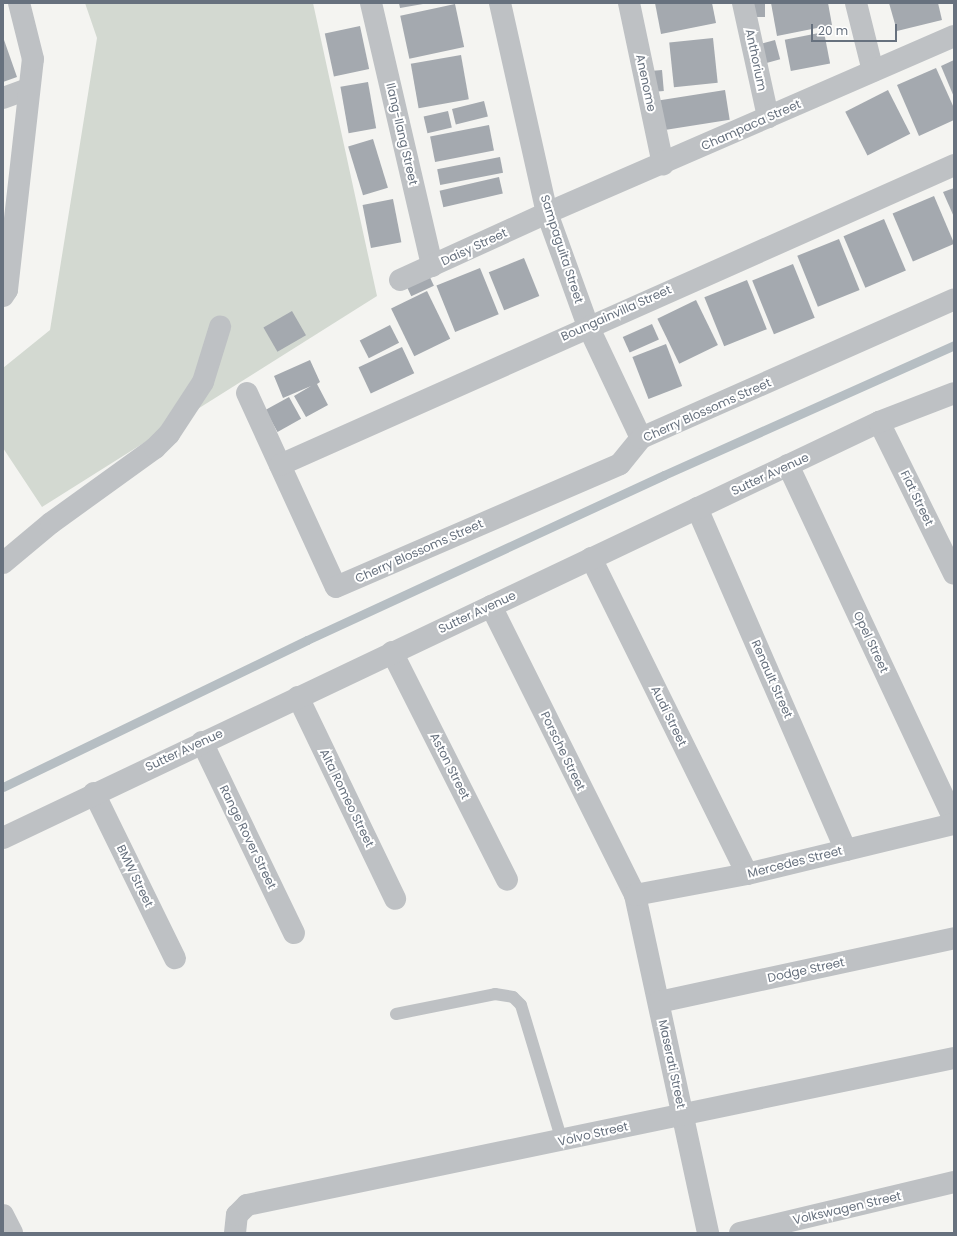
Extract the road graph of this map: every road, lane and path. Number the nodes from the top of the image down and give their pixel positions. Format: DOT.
graph roads {
  1 [pos="19,3"];
  2 [pos="371,3"];
  3 [pos="500,3"];
  4 [pos="629,3"];
  5 [pos="743,3"];
  6 [pos="856,3"];
  7 [pos="954,36"];
  8 [pos="873,71"];
  9 [pos="28,89"];
  10 [pos="3,98"];
  11 [pos="768,117"];
  12 [pos="663,164"];
  13 [pos="954,165"];
  14 [pos="547,213"];
  15 [pos="8,221"];
  16 [pos="432,266"];
  17 [pos="400,280"];
  18 [pos="3,296"];
  19 [pos="954,299"];
  20 [pos="588,326"];
  21 [pos="220,327"];
  22 [pos="247,393"];
  23 [pos="954,393"];
  24 [pos="879,422"];
  25 [pos="641,438"];
  26 [pos="280,465"];
  27 [pos="788,466"];
  28 [pos="697,508"];
  29 [pos="591,558"];
  30 [pos="3,563"];
  31 [pos="954,574"];
  32 [pos="491,606"];
  33 [pos="392,652"];
  34 [pos="298,697"];
  35 [pos="202,742"];
  36 [pos="94,793"];
  37 [pos="954,819"];
  38 [pos="954,824"];
  39 [pos="3,838"];
  40 [pos="846,850"];
  41 [pos="747,874"];
  42 [pos="507,880"];
  43 [pos="634,895"];
  44 [pos="395,899"];
  45 [pos="294,933"];
  46 [pos="954,938"];
  47 [pos="175,958"];
  48 [pos="659,1002"];
  49 [pos="396,1014"];
  50 [pos="954,1058"];
  51 [pos="683,1114"];
  52 [pos="562,1141"];
  53 [pos="954,1182"];
  54 [pos="3,1214"];
  55 [pos="236,1224"];
  56 [pos="12,1233"];
  57 [pos="708,1233"];
  58 [pos="740,1233"];
  1 -- 9 [label="street"];
  2 -- 16 [label="street, Ilang-Ilang Street"];
  3 -- 14 [label="street, Sampaguita Street"];
  4 -- 12 [label="street, Anenome"];
  5 -- 11 [label="street, Anthorium"];
  6 -- 8 [label="street"];
  7 -- 8 [label="street, Champaca Street"];
  8 -- 11 [label="street, Champaca Street"];
  9 -- 10 [label="street"];
  9 -- 15 [label="street"];
  11 -- 12 [label="street, Champaca Street"];
  12 -- 14 [label="street, Champaca Street"];
  13 -- 20 [label="street, Boungainvilla Street"];
  14 -- 16 [label="street, Daisy Street"];
  14 -- 20 [label="street, Sampaguita Street"];
  15 -- 18 [label="street"];
  16 -- 17 [label="street, Daisy Street"];
  19 -- 25 [label="street, Cherry Blossoms Street"];
  20 -- 25 [label="street, Sampaguita Street"];
  20 -- 26 [label="street, Boungainvilla Street"];
  21 -- 30 [label="street"];
  22 -- 26 [label="street"];
  23 -- 24 [label="street, Sutter Avenue"];
  24 -- 27 [label="street, Sutter Avenue"];
  24 -- 31 [label="street, Fiat Street"];
  25 -- 26 [label="street, Cherry Blossoms Street"];
  27 -- 28 [label="street, Sutter Avenue"];
  27 -- 37 [label="street, Opel Street"];
  28 -- 29 [label="street, Sutter Avenue"];
  28 -- 40 [label="street, Renault Street"];
  29 -- 32 [label="street, Sutter Avenue"];
  29 -- 41 [label="street, Audi Street"];
  32 -- 33 [label="street, Sutter Avenue"];
  32 -- 43 [label="street, Porsche Street"];
  33 -- 34 [label="street, Sutter Avenue"];
  33 -- 42 [label="street, Aston Street"];
  34 -- 35 [label="street, Sutter Avenue"];
  34 -- 44 [label="street, Alta Romeo Street"];
  35 -- 36 [label="street, Sutter Avenue"];
  35 -- 45 [label="street, Range Rover Street"];
  36 -- 39 [label="street, Sutter Avenue"];
  36 -- 47 [label="street, BMW Street"];
  38 -- 40 [label="street, Mercedes Street"];
  40 -- 41 [label="street, Mercedes Street"];
  41 -- 43 [label="street, Mercedes Street"];
  43 -- 48 [label="street, Maserati Street"];
  46 -- 48 [label="street, Dodge Street"];
  48 -- 51 [label="street, Maserati Street"];
  49 -- 52 [label="lane"];
  50 -- 51 [label="street, Volvo Street"];
  51 -- 52 [label="street, Volvo Street"];
  51 -- 57 [label="street, Maserati Street"];
  52 -- 55 [label="street, Volvo Street"];
  53 -- 58 [label="street, Volkswagen Street"];
  54 -- 56 [label="street"];
}
